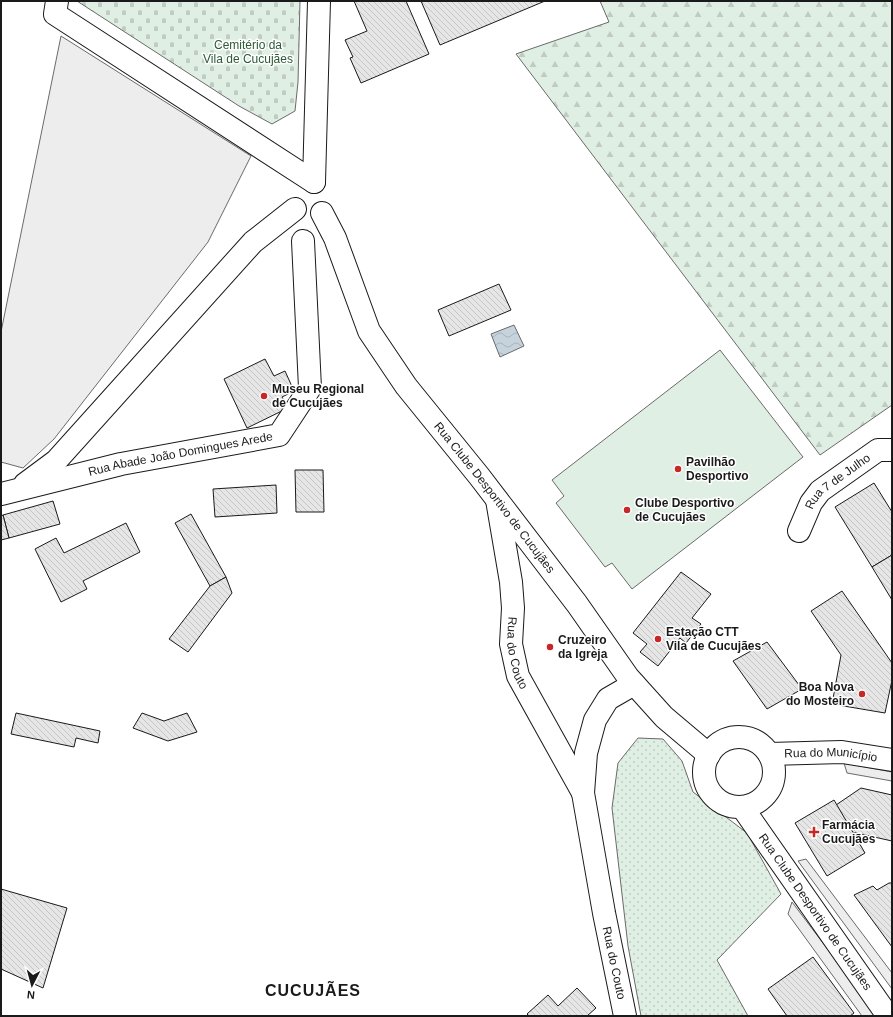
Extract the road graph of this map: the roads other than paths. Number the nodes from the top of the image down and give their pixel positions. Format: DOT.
graph roads {
  1 [pos="57,1"];
  2 [pos="319,1"];
  3 [pos="314,182"];
  4 [pos="295,209"];
  5 [pos="322,213"];
  6 [pos="303,241"];
  7 [pos="892,450"];
  8 [pos="9,492"];
  9 [pos="497,499"];
  10 [pos="799,530"];
  11 [pos="634,684"];
  12 [pos="769,754"];
  13 [pos="709,755"];
  14 [pos="890,758"];
  15 [pos="583,793"];
  16 [pos="742,807"];
  17 [pos="625,1016"];
  18 [pos="888,1016"];
  1 -- 3 [label="street"];
  2 -- 3 [label="street"];
  3 -- 4 [label="street"];
  3 -- 5 [label="street"];
  4 -- 5 [label="street"];
  4 -- 8 [label="street"];
  5 -- 9 [label="street, Rua Clube Desportivo de Cucujães"];
  6 -- 8 [label="street, Rua Abade João Domingues Arede"];
  7 -- 10 [label="street, Rua 7 de Julho"];
  9 -- 11 [label="street, Rua Clube Desportivo de Cucujães"];
  9 -- 15 [label="street, Rua do Couto"];
  11 -- 13 [label="street, Rua Clube Desportivo de Cucujães"];
  11 -- 15 [label="street, Rua do Couto"];
  12 -- 13 [label="street"];
  12 -- 14 [label="street, Rua do Município"];
  12 -- 16 [label="street"];
  13 -- 16 [label="street"];
  15 -- 17 [label="street, Rua do Couto"];
  16 -- 18 [label="street, Rua Clube Desportivo de Cucujães"];
}
